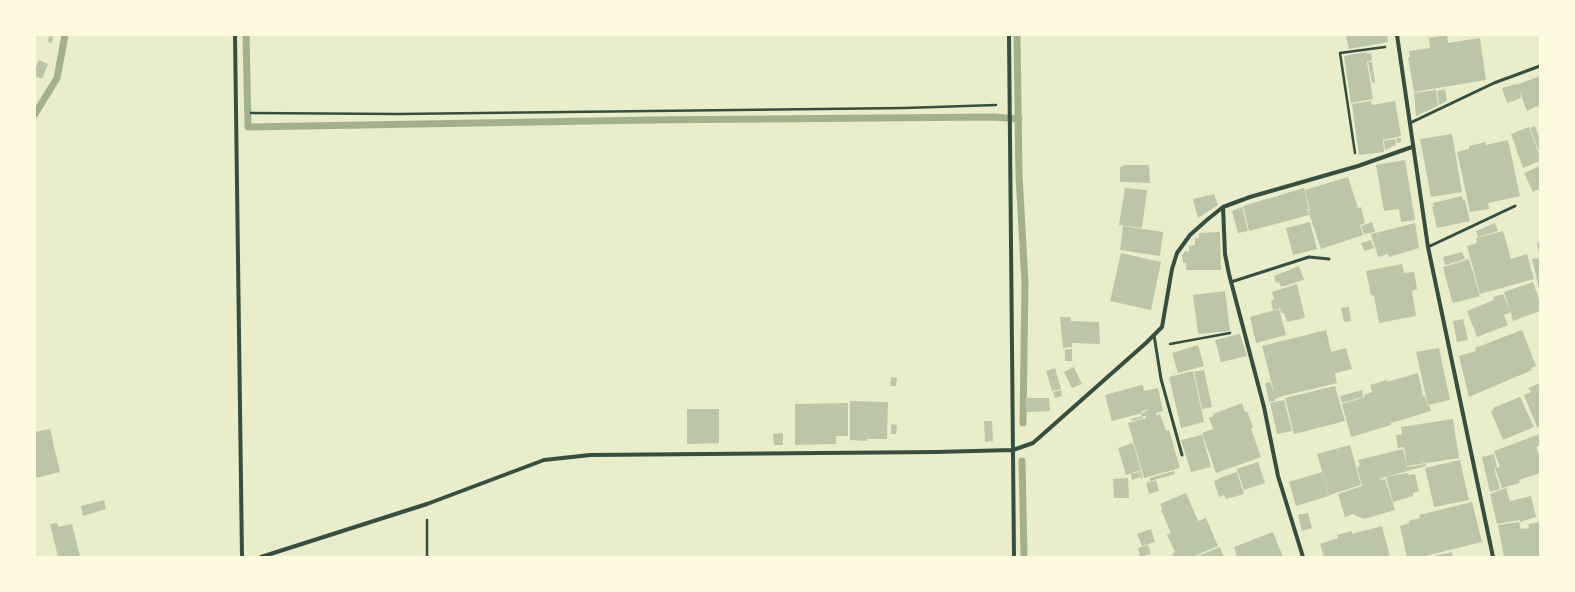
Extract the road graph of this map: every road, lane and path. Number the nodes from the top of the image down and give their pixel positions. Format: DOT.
graph roads {
  1 [pos="235,35"];
  2 [pos="1009,35"];
  3 [pos="1397,35"];
  4 [pos="1398,45"];
  5 [pos="1540,66"];
  6 [pos="1010,105"];
  7 [pos="236,113"];
  8 [pos="1409,123"];
  9 [pos="1412,148"];
  10 [pos="1358,166"];
  11 [pos="1515,206"];
  12 [pos="1223,207"];
  13 [pos="1428,247"];
  14 [pos="1329,259"];
  15 [pos="1231,282"];
  16 [pos="1244,330"];
  17 [pos="1154,335"];
  18 [pos="1013,450"];
  19 [pos="1182,455"];
  20 [pos="427,504"];
  21 [pos="242,557"];
  22 [pos="261,557"];
  23 [pos="427,557"];
  24 [pos="1014,557"];
  25 [pos="1303,557"];
  26 [pos="1493,557"];
  1 -- 7 [label="street"];
  2 -- 6 [label="street"];
  3 -- 4 [label="street"];
  4 -- 8 [label="street"];
  4 -- 10 [label="path"];
  5 -- 8 [label="lane"];
  6 -- 7 [label="path"];
  6 -- 18 [label="street"];
  7 -- 21 [label="street"];
  8 -- 9 [label="street"];
  9 -- 10 [label="street"];
  9 -- 13 [label="street"];
  10 -- 12 [label="street"];
  11 -- 13 [label="lane"];
  12 -- 15 [label="street"];
  12 -- 17 [label="street"];
  13 -- 26 [label="street"];
  14 -- 15 [label="lane"];
  15 -- 16 [label="street"];
  16 -- 17 [label="path"];
  16 -- 25 [label="street"];
  17 -- 18 [label="street"];
  17 -- 19 [label="lane"];
  18 -- 20 [label="street"];
  18 -- 24 [label="street"];
  20 -- 22 [label="street"];
  20 -- 23 [label="path"];
}
